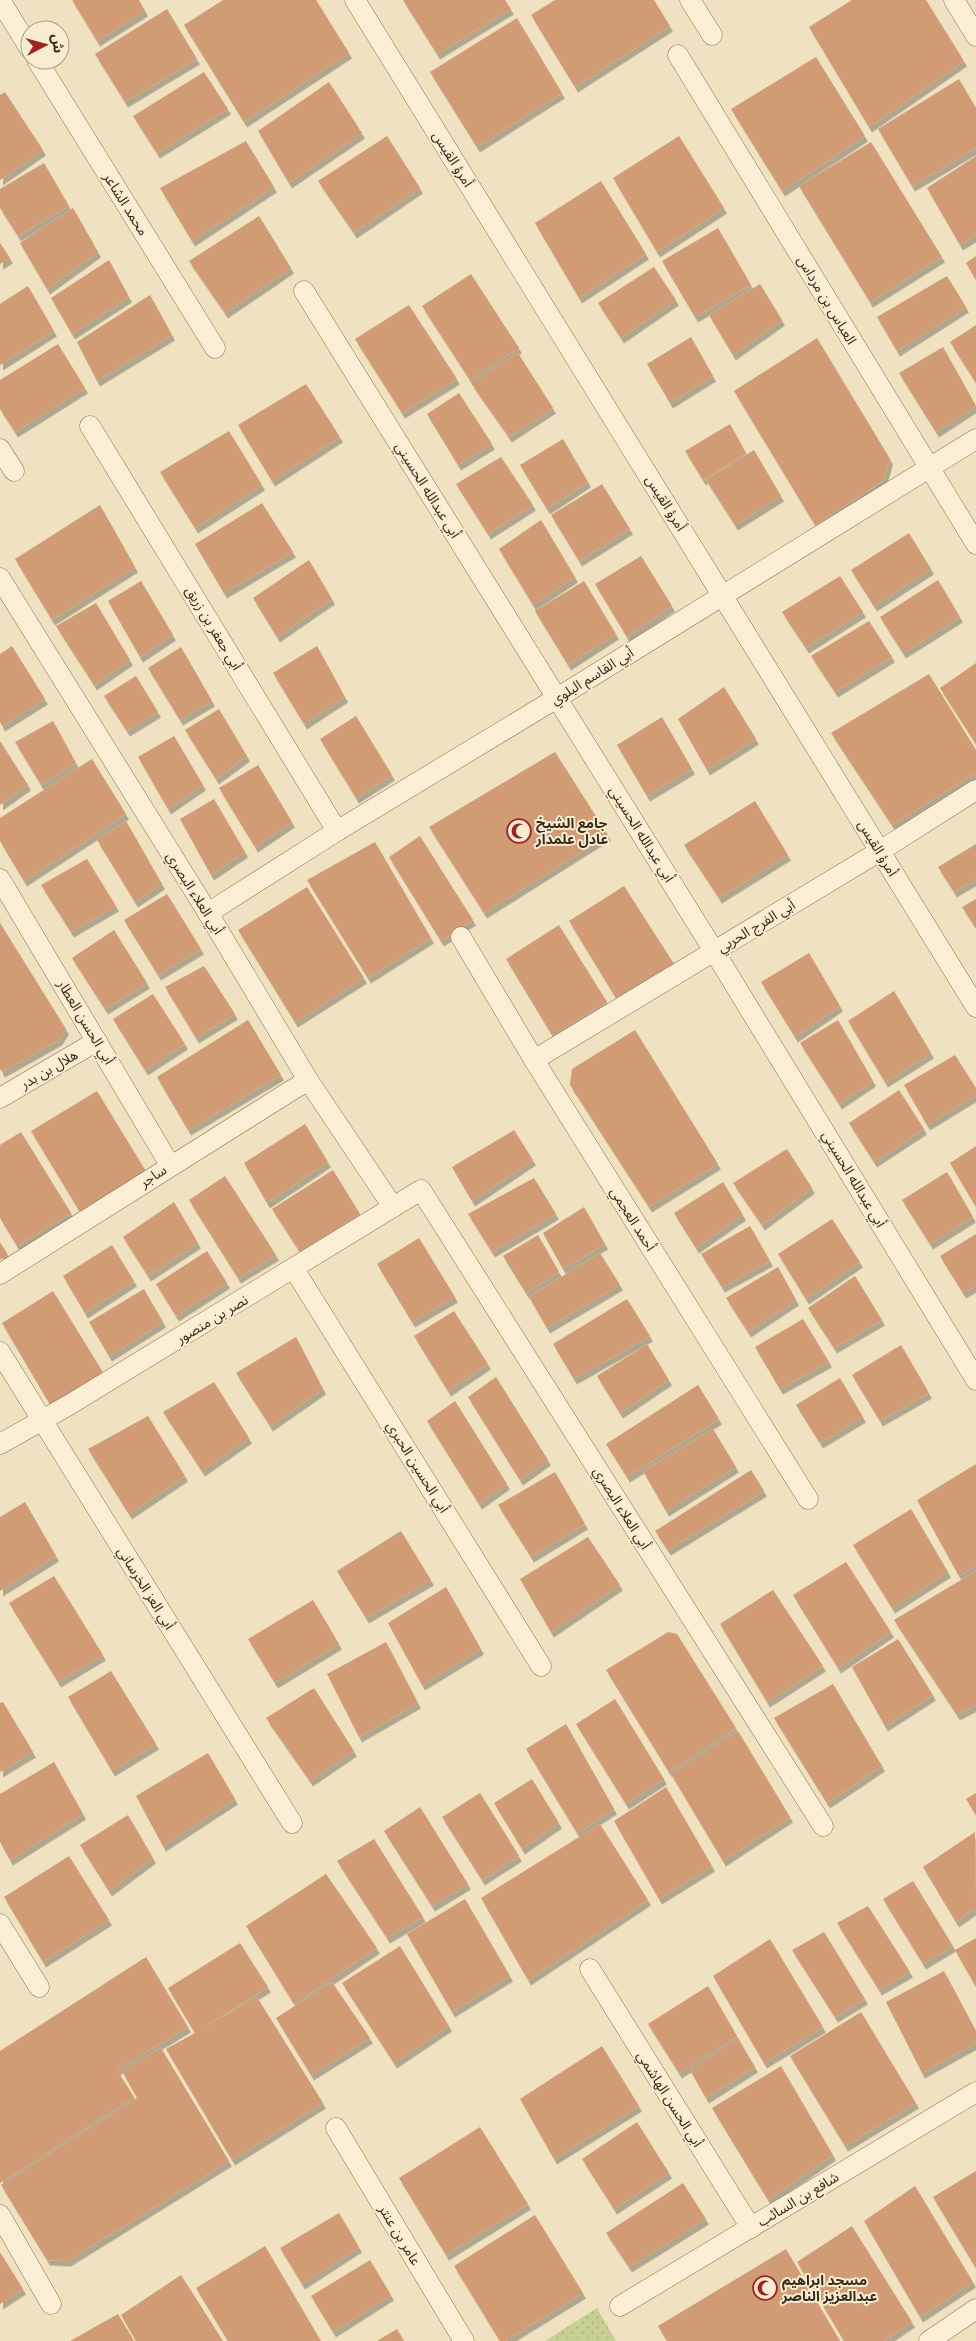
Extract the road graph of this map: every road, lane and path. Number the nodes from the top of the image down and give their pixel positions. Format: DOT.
graph roads {
  1 [pos="0,0"];
  2 [pos="355,0"];
  3 [pos="690,0"];
  4 [pos="954,0"];
  5 [pos="20,33"];
  6 [pos="712,35"];
  7 [pos="976,36"];
  8 [pos="678,55"];
  9 [pos="43,70"];
  10 [pos="304,291"];
  11 [pos="215,348"];
  12 [pos="90,426"];
  13 [pos="976,438"];
  14 [pos="0,449"];
  15 [pos="929,468"];
  16 [pos="14,471"];
  17 [pos="976,544"];
  18 [pos="0,578"];
  19 [pos="722,594"];
  20 [pos="557,698"];
  21 [pos="976,790"];
  22 [pos="337,830"];
  23 [pos="880,851"];
  24 [pos="0,879"];
  25 [pos="208,913"];
  26 [pos="461,937"];
  27 [pos="714,951"];
  28 [pos="976,1007"];
  29 [pos="97,1041"];
  30 [pos="534,1060"];
  31 [pos="308,1080"];
  32 [pos="0,1098"];
  33 [pos="170,1165"];
  34 [pos="422,1190"];
  35 [pos="393,1207"];
  36 [pos="294,1268"];
  37 [pos="0,1274"];
  38 [pos="0,1352"];
  39 [pos="976,1380"];
  40 [pos="42,1419"];
  41 [pos="0,1444"];
  42 [pos="808,1499"];
  43 [pos="541,1666"];
  44 [pos="292,1823"];
  45 [pos="824,1826"];
  46 [pos="0,1924"];
  47 [pos="590,1969"];
  48 [pos="39,1987"];
  49 [pos="976,2092"];
  50 [pos="336,2128"];
  51 [pos="0,2215"];
  52 [pos="751,2228"];
  53 [pos="52,2304"];
  54 [pos="620,2306"];
  55 [pos="976,2309"];
  56 [pos="464,2341"];
  57 [pos="929,2341"];
  1 -- 5 [label="street"];
  2 -- 19 [label="street, أمرؤ القيس"];
  3 -- 6 [label="street"];
  4 -- 7 [label="street"];
  8 -- 15 [label="street, العباس بن مرداس"];
  9 -- 11 [label="street, محمد الشاعر"];
  10 -- 20 [label="street, أبي عبدالله الحسيني"];
  12 -- 22 [label="street, أبي جعفر بن زريق"];
  13 -- 15 [label="street, أبي القاسم البلوي"];
  14 -- 16 [label="street"];
  15 -- 17 [label="street, العباس بن مرداس"];
  15 -- 19 [label="street, أبي القاسم البلوي"];
  18 -- 25 [label="street, أبي العلاء البصري"];
  19 -- 20 [label="street, أبي القاسم البلوي"];
  19 -- 23 [label="street, أمرؤ القيس"];
  20 -- 22 [label="street, أبي القاسم البلوي"];
  20 -- 27 [label="street, أبي عبدالله الحسيني"];
  21 -- 23 [label="street, أبي الفرج الحربي"];
  22 -- 25 [label="street, أبي القاسم البلوي"];
  23 -- 27 [label="street, أبي الفرج الحربي"];
  23 -- 28 [label="street, أمرؤ القيس"];
  24 -- 29 [label="street, أبي الحسن العطار"];
  25 -- 31 [label="street, أبي العلاء البصري"];
  26 -- 30 [label="street, أحمد العجمي"];
  27 -- 30 [label="street, أبي الفرج الحربي"];
  27 -- 39 [label="street, أبي عبدالله الحسيني"];
  29 -- 32 [label="street, هلال بن بدر"];
  29 -- 33 [label="street, أبي الحسن العطار"];
  30 -- 42 [label="street, أحمد العجمي"];
  31 -- 33 [label="street, ساجر"];
  31 -- 35 [label="street, أبي العلاء البصري"];
  33 -- 37 [label="street, ساجر"];
  34 -- 35 [label="street, نصر بن منصور"];
  34 -- 45 [label="street, أبي العلاء البصري"];
  35 -- 36 [label="street, نصر بن منصور"];
  36 -- 40 [label="street, نصر بن منصور"];
  36 -- 43 [label="street, أبي الحسين الحبري"];
  38 -- 40 [label="street, أبي العز الخرساني"];
  40 -- 41 [label="street, نصر بن منصور"];
  40 -- 44 [label="street, أبي العز الخرساني"];
  46 -- 48 [label="street"];
  47 -- 52 [label="street, أبي الحسن الهاشمي"];
  49 -- 52 [label="street, شافع بن السائب"];
  50 -- 56 [label="street, عامر بن عنتر"];
  51 -- 53 [label="street"];
  52 -- 54 [label="street, شافع بن السائب"];
  55 -- 57 [label="street"];
}
